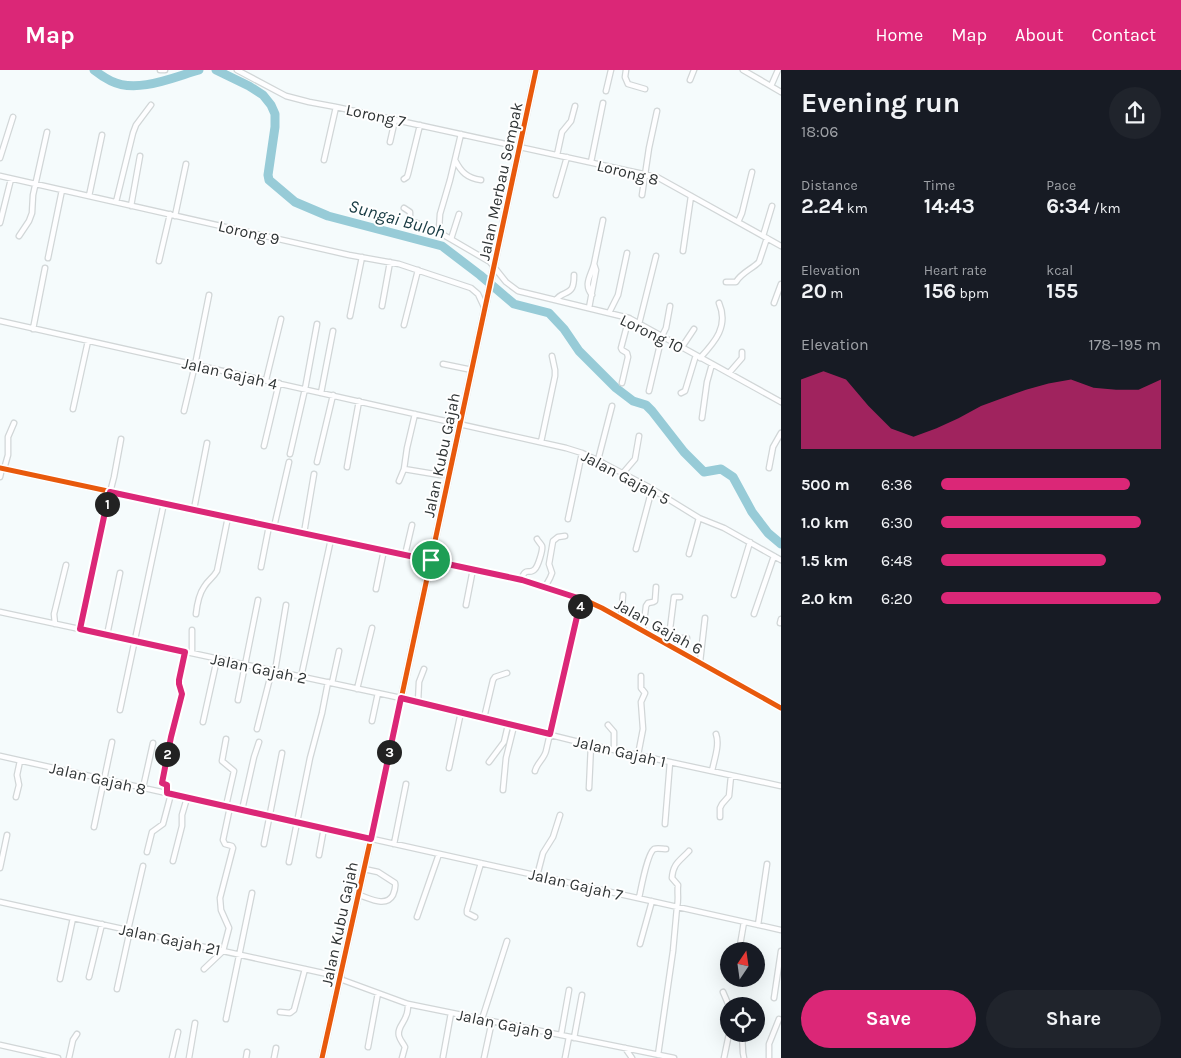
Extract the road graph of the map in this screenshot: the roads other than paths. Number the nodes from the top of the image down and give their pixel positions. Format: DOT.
graph roads {
  1 [pos="160,70"];
  2 [pos="166,70"];
  3 [pos="237,70"];
  4 [pos="536,70"];
  5 [pos="611,70"];
  6 [pos="626,70"];
  7 [pos="694,70"];
  8 [pos="743,70"];
  9 [pos="778,70"];
  10 [pos="690,80"];
  11 [pos="771,86"];
  12 [pos="645,89"];
  13 [pos="606,91"];
  14 [pos="781,92"];
  15 [pos="603,103"];
  16 [pos="151,105"];
  17 [pos="575,106"];
  18 [pos="336,107"];
  19 [pos="657,111"];
  20 [pos="13,117"];
  21 [pos="395,120"];
  22 [pos="420,125"];
  23 [pos="47,132"];
  24 [pos="460,134"];
  25 [pos="102,135"];
  26 [pos="390,142"];
  27 [pos="520,147"];
  28 [pos="556,155"];
  29 [pos="140,156"];
  30 [pos="567,157"];
  31 [pos="0,158"];
  32 [pos="324,160"];
  33 [pos="454,160"];
  34 [pos="591,162"];
  35 [pos="186,164"];
  36 [pos="752,172"];
  37 [pos="645,174"];
  38 [pos="0,176"];
  39 [pos="11,179"];
  40 [pos="404,179"];
  41 [pos="480,180"];
  42 [pos="36,184"];
  43 [pos="62,190"];
  44 [pos="556,195"];
  45 [pos="642,195"];
  46 [pos="89,196"];
  47 [pos="691,196"];
  48 [pos="116,202"];
  49 [pos="131,206"];
  50 [pos="772,206"];
  51 [pos="404,208"];
  52 [pos="459,214"];
  53 [pos="173,215"];
  54 [pos="603,220"];
  55 [pos="738,222"];
  56 [pos="0,223"];
  57 [pos="442,234"];
  58 [pos="19,236"];
  59 [pos="765,237"];
  60 [pos="451,239"];
  61 [pos="781,246"];
  62 [pos="683,251"];
  63 [pos="627,253"];
  64 [pos="656,256"];
  65 [pos="362,257"];
  66 [pos="48,258"];
  67 [pos="160,261"];
  68 [pos="390,262"];
  69 [pos="45,268"];
  70 [pos="494,269"];
  71 [pos="418,270"];
  72 [pos="574,275"];
  73 [pos="726,282"];
  74 [pos="781,284"];
  75 [pos="209,295"];
  76 [pos="488,298"];
  77 [pos="556,300"];
  78 [pos="719,303"];
  79 [pos="774,303"];
  80 [pos="382,306"];
  81 [pos="670,306"];
  82 [pos="589,308"];
  83 [pos="485,309"];
  84 [pos="609,313"];
  85 [pos="350,316"];
  86 [pos="629,318"];
  87 [pos="281,319"];
  88 [pos="0,321"];
  89 [pos="317,324"];
  90 [pos="639,324"];
  91 [pos="404,325"];
  92 [pos="33,329"];
  93 [pos="694,329"];
  94 [pos="333,331"];
  95 [pos="662,336"];
  96 [pos="88,341"];
  97 [pos="682,347"];
  98 [pos="742,352"];
  99 [pos="552,356"];
  100 [pos="698,356"];
  101 [pos="443,364"];
  102 [pos="712,364"];
  103 [pos="195,365"];
  104 [pos="472,370"];
  105 [pos="729,374"];
  106 [pos="266,380"];
  107 [pos="279,384"];
  108 [pos="622,384"];
  109 [pos="305,389"];
  110 [pos="648,391"];
  111 [pos="320,392"];
  112 [pos="681,392"];
  113 [pos="333,395"];
  114 [pos="359,401"];
  115 [pos="781,402"];
  116 [pos="612,406"];
  117 [pos="73,410"];
  118 [pos="184,411"];
  119 [pos="415,414"];
  120 [pos="702,418"];
  121 [pos="14,423"];
  122 [pos="460,424"];
  123 [pos="781,433"];
  124 [pos="639,436"];
  125 [pos="121,439"];
  126 [pos="541,442"];
  127 [pos="207,443"];
  128 [pos="264,446"];
  129 [pos="582,453"];
  130 [pos="290,454"];
  131 [pos="598,460"];
  132 [pos="289,462"];
  133 [pos="317,462"];
  134 [pos="347,467"];
  135 [pos="2,468"];
  136 [pos="404,468"];
  137 [pos="769,468"];
  138 [pos="450,473"];
  139 [pos="623,473"];
  140 [pos="314,474"];
  141 [pos="0,477"];
  142 [pos="400,480"];
  143 [pos="652,489"];
  144 [pos="110,492"];
  145 [pos="164,503"];
  146 [pos="194,509"];
  147 [pos="228,517"];
  148 [pos="699,518"];
  149 [pos="568,519"];
  150 [pos="412,525"];
  151 [pos="271,526"];
  152 [pos="304,533"];
  153 [pos="565,536"];
  154 [pos="331,539"];
  155 [pos="537,539"];
  156 [pos="750,542"];
  157 [pos="636,549"];
  158 [pos="384,550"];
  159 [pos="690,554"];
  160 [pos="405,555"];
  161 [pos="774,556"];
  162 [pos="431,560"];
  163 [pos="781,560"];
  164 [pos="66,565"];
  165 [pos="261,567"];
  166 [pos="473,569"];
  167 [pos="120,573"];
  168 [pos="522,580"];
  169 [pos="656,586"];
  170 [pos="545,587"];
  171 [pos="376,589"];
  172 [pos="623,595"];
  173 [pos="734,595"];
  174 [pos="680,597"];
  175 [pos="581,599"];
  176 [pos="258,600"];
  177 [pos="286,605"];
  178 [pos="466,605"];
  179 [pos="0,612"];
  180 [pos="196,614"];
  181 [pos="754,614"];
  182 [pos="705,618"];
  183 [pos="621,619"];
  184 [pos="55,624"];
  185 [pos="372,628"];
  186 [pos="80,629"];
  187 [pos="192,630"];
  188 [pos="643,631"];
  189 [pos="107,635"];
  190 [pos="687,638"];
  191 [pos="135,641"];
  192 [pos="669,644"];
  193 [pos="339,651"];
  194 [pos="185,652"];
  195 [pos="192,653"];
  196 [pos="217,659"];
  197 [pos="700,662"];
  198 [pos="245,665"];
  199 [pos="424,669"];
  200 [pos="273,671"];
  201 [pos="507,673"];
  202 [pos="641,676"];
  203 [pos="301,677"];
  204 [pos="330,683"];
  205 [pos="357,689"];
  206 [pos="378,693"];
  207 [pos="401,698"];
  208 [pos="238,700"];
  209 [pos="418,702"];
  210 [pos="781,708"];
  211 [pos="120,710"];
  212 [pos="461,712"];
  213 [pos="484,718"];
  214 [pos="372,721"];
  215 [pos="203,722"];
  216 [pos="511,725"];
  217 [pos="608,725"];
  218 [pos="257,729"];
  219 [pos="550,734"];
  220 [pos="716,734"];
  221 [pos="226,739"];
  222 [pos="112,742"];
  223 [pos="153,742"];
  224 [pos="259,742"];
  225 [pos="591,745"];
  226 [pos="614,750"];
  227 [pos="282,753"];
  228 [pos="638,755"];
  229 [pos="0,756"];
  230 [pos="20,761"];
  231 [pos="489,762"];
  232 [pos="670,762"];
  233 [pos="449,768"];
  234 [pos="535,770"];
  235 [pos="712,771"];
  236 [pos="731,776"];
  237 [pos="104,779"];
  238 [pos="162,783"];
  239 [pos="406,784"];
  240 [pos="781,786"];
  241 [pos="144,788"];
  242 [pos="588,788"];
  243 [pos="503,790"];
  244 [pos="161,792"];
  245 [pos="169,794"];
  246 [pos="16,797"];
  247 [pos="186,798"];
  248 [pos="228,807"];
  249 [pos="242,810"];
  250 [pos="560,815"];
  251 [pos="270,816"];
  252 [pos="720,816"];
  253 [pos="297,822"];
  254 [pos="666,824"];
  255 [pos="94,827"];
  256 [pos="324,828"];
  257 [pos="7,835"];
  258 [pos="371,839"];
  259 [pos="264,844"];
  260 [pos="394,844"];
  261 [pos="666,849"];
  262 [pos="689,851"];
  263 [pos="147,852"];
  264 [pos="439,854"];
  265 [pos="319,855"];
  266 [pos="173,861"];
  267 [pos="289,862"];
  268 [pos="481,863"];
  269 [pos="767,864"];
  270 [pos="142,866"];
  271 [pos="0,868"];
  272 [pos="364,869"];
  273 [pos="537,876"];
  274 [pos="252,893"];
  275 [pos="358,895"];
  276 [pos="639,898"];
  277 [pos="652,901"];
  278 [pos="0,902"];
  279 [pos="677,907"];
  280 [pos="417,917"];
  281 [pos="474,917"];
  282 [pos="73,918"];
  283 [pos="744,922"];
  284 [pos="102,924"];
  285 [pos="758,925"];
  286 [pos="129,930"];
  287 [pos="781,930"];
  288 [pos="507,941"];
  289 [pos="741,942"];
  290 [pos="640,944"];
  291 [pos="223,951"];
  292 [pos="781,951"];
  293 [pos="239,954"];
  294 [pos="204,969"];
  295 [pos="305,969"];
  296 [pos="89,978"];
  297 [pos="340,978"];
  298 [pos="60,979"];
  299 [pos="117,989"];
  300 [pos="570,990"];
  301 [pos="723,992"];
  302 [pos="378,993"];
  303 [pos="582,995"];
  304 [pos="725,997"];
  305 [pos="774,998"];
  306 [pos="408,1004"];
  307 [pos="280,1012"];
  308 [pos="451,1013"];
  309 [pos="226,1019"];
  310 [pos="482,1019"];
  311 [pos="779,1020"];
  312 [pos="492,1021"];
  313 [pos="196,1023"];
  314 [pos="178,1032"];
  315 [pos="78,1034"];
  316 [pos="561,1035"];
  317 [pos="571,1037"];
  318 [pos="727,1042"];
  319 [pos="742,1042"];
  320 [pos="0,1045"];
  321 [pos="368,1047"];
  322 [pos="276,1048"];
  323 [pos="625,1048"];
  324 [pos="658,1055"];
  325 [pos="443,1056"];
  326 [pos="58,1058"];
  327 [pos="69,1058"];
  328 [pos="172,1058"];
  329 [pos="189,1058"];
  330 [pos="274,1058"];
  331 [pos="322,1058"];
  332 [pos="402,1058"];
  333 [pos="484,1058"];
  334 [pos="565,1058"];
  335 [pos="632,1058"];
  336 [pos="674,1058"];
  337 [pos="724,1058"];
  338 [pos="744,1058"];
  339 [pos="769,1058"];
  1 -- 2 [label="street"];
  3 -- 18 [label="street, Lorong 7"];
  4 -- 27 [label="street, Jalan Merbau Sempak"];
  5 -- 13 [label="street"];
  6 -- 12 [label="street"];
  7 -- 10 [label="street"];
  8 -- 11 [label="street"];
  9 -- 11 [label="street"];
  11 -- 14 [label="street"];
  15 -- 34 [label="street"];
  16 -- 48 [label="street"];
  17 -- 28 [label="street"];
  18 -- 21 [label="street, Lorong 7"];
  18 -- 32 [label="street"];
  19 -- 37 [label="street"];
  20 -- 31 [label="street"];
  21 -- 22 [label="street, Lorong 7"];
  21 -- 26 [label="street"];
  22 -- 24 [label="street, Lorong 7"];
  22 -- 40 [label="street"];
  23 -- 42 [label="street"];
  24 -- 27 [label="street, Lorong 7"];
  24 -- 33 [label="street"];
  25 -- 46 [label="street"];
  27 -- 28 [label="street, Lorong 8"];
  27 -- 70 [label="street, Jalan Merbau Sempak"];
  28 -- 30 [label="street, Lorong 8"];
  29 -- 49 [label="street"];
  30 -- 34 [label="street, Lorong 8"];
  30 -- 44 [label="street"];
  33 -- 41 [label="street"];
  33 -- 57 [label="street"];
  34 -- 37 [label="street, Lorong 8"];
  35 -- 53 [label="street"];
  36 -- 55 [label="street"];
  37 -- 45 [label="street"];
  37 -- 47 [label="street, Lorong 8"];
  38 -- 39 [label="street, Lorong 9"];
  39 -- 42 [label="street, Lorong 9"];
  39 -- 56 [label="street"];
  42 -- 43 [label="street, Lorong 9"];
  42 -- 58 [label="street"];
  43 -- 46 [label="street, Lorong 9"];
  43 -- 66 [label="street"];
  46 -- 48 [label="street, Lorong 9"];
  47 -- 55 [label="street, Lorong 8"];
  47 -- 62 [label="street"];
  48 -- 49 [label="street, Lorong 9"];
  49 -- 53 [label="street, Lorong 9"];
  50 -- 59 [label="street"];
  51 -- 57 [label="street, Lorong 10"];
  52 -- 60 [label="street"];
  53 -- 65 [label="street, Lorong 9"];
  53 -- 67 [label="street"];
  54 -- 82 [label="street"];
  55 -- 59 [label="street, Lorong 8"];
  57 -- 60 [label="street, Lorong 10"];
  59 -- 61 [label="street, Lorong 8"];
  59 -- 73 [label="street"];
  60 -- 70 [label="street, Lorong 10"];
  63 -- 84 [label="street"];
  64 -- 90 [label="street"];
  65 -- 68 [label="street, Lorong 9"];
  65 -- 85 [label="street"];
  68 -- 71 [label="street, Lorong 9"];
  68 -- 80 [label="street"];
  69 -- 92 [label="street"];
  70 -- 76 [label="street, Jalan Merbau Sempak"];
  70 -- 77 [label="street, Lorong 10"];
  71 -- 83 [label="street, Lorong 9"];
  71 -- 91 [label="street"];
  72 -- 77 [label="street"];
  74 -- 79 [label="street"];
  75 -- 103 [label="street"];
  76 -- 83 [label="street, Jalan Kubu Gajah"];
  77 -- 82 [label="street, Lorong 10"];
  78 -- 100 [label="street"];
  81 -- 95 [label="street"];
  82 -- 84 [label="street, Lorong 10"];
  83 -- 104 [label="street, Jalan Kubu Gajah"];
  84 -- 86 [label="street, Lorong 10"];
  86 -- 90 [label="street, Lorong 10"];
  86 -- 108 [label="street"];
  87 -- 106 [label="street"];
  88 -- 92 [label="street, Jalan Gajah 4"];
  89 -- 109 [label="street"];
  90 -- 95 [label="street, Lorong 10"];
  92 -- 96 [label="street, Jalan Gajah 4"];
  93 -- 97 [label="street"];
  94 -- 111 [label="street"];
  95 -- 97 [label="street, Lorong 10"];
  95 -- 110 [label="street"];
  96 -- 103 [label="street, Jalan Gajah 4"];
  96 -- 117 [label="street"];
  97 -- 100 [label="street, Lorong 10"];
  98 -- 105 [label="street"];
  99 -- 126 [label="street"];
  100 -- 102 [label="street, Lorong 10"];
  100 -- 112 [label="street"];
  101 -- 104 [label="street"];
  102 -- 105 [label="street, Lorong 10"];
  102 -- 120 [label="street"];
  103 -- 106 [label="street, Jalan Gajah 4"];
  103 -- 118 [label="street"];
  104 -- 122 [label="street, Jalan Kubu Gajah"];
  105 -- 115 [label="street, Lorong 10"];
  106 -- 107 [label="street, Jalan Gajah 4"];
  107 -- 109 [label="street, Jalan Gajah 4"];
  107 -- 128 [label="street"];
  109 -- 111 [label="street, Jalan Gajah 4"];
  109 -- 130 [label="street"];
  111 -- 113 [label="street, Jalan Gajah 4"];
  113 -- 114 [label="street, Jalan Gajah 4"];
  113 -- 133 [label="street"];
  114 -- 119 [label="street, Jalan Gajah 4"];
  114 -- 134 [label="street"];
  116 -- 131 [label="street"];
  119 -- 122 [label="street, Jalan Gajah 4"];
  119 -- 136 [label="street"];
  121 -- 135 [label="street"];
  122 -- 126 [label="street, Jalan Gajah 5"];
  122 -- 138 [label="street, Jalan Kubu Gajah"];
  123 -- 137 [label="street"];
  124 -- 139 [label="street"];
  125 -- 144 [label="street"];
  126 -- 129 [label="street, Jalan Gajah 5"];
  127 -- 146 [label="street"];
  129 -- 131 [label="street, Jalan Gajah 5"];
  129 -- 149 [label="street"];
  131 -- 139 [label="street, Jalan Gajah 5"];
  132 -- 151 [label="street"];
  135 -- 141 [label="street"];
  135 -- 144 [label="street, Jalan Gajah 6"];
  136 -- 138 [label="street"];
  136 -- 142 [label="street"];
  138 -- 162 [label="street, Jalan Kubu Gajah"];
  139 -- 143 [label="street, Jalan Gajah 5"];
  140 -- 152 [label="street"];
  143 -- 148 [label="street, Jalan Gajah 5"];
  143 -- 157 [label="street"];
  144 -- 145 [label="street, Jalan Gajah 6"];
  144 -- 186 [label="street"];
  145 -- 146 [label="street, Jalan Gajah 6"];
  145 -- 191 [label="street"];
  146 -- 147 [label="street, Jalan Gajah 6"];
  147 -- 151 [label="street, Jalan Gajah 6"];
  147 -- 180 [label="street"];
  148 -- 156 [label="street, Jalan Gajah 5"];
  148 -- 159 [label="street"];
  150 -- 160 [label="street"];
  151 -- 152 [label="street, Jalan Gajah 6"];
  151 -- 165 [label="street"];
  152 -- 154 [label="street, Jalan Gajah 6"];
  153 -- 170 [label="street"];
  154 -- 158 [label="street, Jalan Gajah 6"];
  154 -- 203 [label="street"];
  155 -- 168 [label="street"];
  156 -- 161 [label="street, Jalan Gajah 5"];
  156 -- 173 [label="street"];
  158 -- 160 [label="street, Jalan Gajah 6"];
  158 -- 171 [label="street"];
  160 -- 162 [label="street, Jalan Gajah 6"];
  161 -- 163 [label="street, Jalan Gajah 5"];
  161 -- 181 [label="street"];
  162 -- 166 [label="street, Jalan Gajah 6"];
  162 -- 207 [label="street, Jalan Kubu Gajah"];
  164 -- 184 [label="street"];
  166 -- 168 [label="street, Jalan Gajah 6"];
  166 -- 178 [label="street"];
  167 -- 189 [label="street"];
  168 -- 170 [label="street, Jalan Gajah 6"];
  169 -- 188 [label="street"];
  170 -- 175 [label="street, Jalan Gajah 6"];
  172 -- 183 [label="street"];
  174 -- 192 [label="street"];
  175 -- 183 [label="street, Jalan Gajah 6"];
  175 -- 219 [label="street"];
  176 -- 198 [label="street"];
  177 -- 200 [label="street"];
  179 -- 184 [label="street, Jalan Gajah 2"];
  182 -- 197 [label="street"];
  183 -- 188 [label="street, Jalan Gajah 6"];
  184 -- 186 [label="street, Jalan Gajah 2"];
  185 -- 205 [label="street"];
  186 -- 189 [label="street, Jalan Gajah 2"];
  187 -- 195 [label="street"];
  188 -- 192 [label="street, Jalan Gajah 6"];
  189 -- 191 [label="street, Jalan Gajah 2"];
  190 -- 192 [label="street"];
  191 -- 194 [label="street, Jalan Gajah 2"];
  191 -- 211 [label="street"];
  192 -- 197 [label="street, Jalan Gajah 6"];
  193 -- 204 [label="street"];
  194 -- 195 [label="street, Jalan Gajah 2"];
  194 -- 238 [label="street"];
  195 -- 196 [label="street, Jalan Gajah 2"];
  196 -- 198 [label="street, Jalan Gajah 2"];
  196 -- 215 [label="street"];
  197 -- 210 [label="street, Jalan Gajah 6"];
  198 -- 200 [label="street, Jalan Gajah 2"];
  198 -- 208 [label="street"];
  199 -- 209 [label="street"];
  200 -- 203 [label="street, Jalan Gajah 2"];
  200 -- 218 [label="street"];
  201 -- 213 [label="street"];
  202 -- 228 [label="street"];
  203 -- 204 [label="street, Jalan Gajah 2"];
  204 -- 205 [label="street, Jalan Gajah 2"];
  204 -- 253 [label="street"];
  205 -- 206 [label="street, Jalan Gajah 2"];
  206 -- 207 [label="street, Jalan Gajah 2"];
  206 -- 214 [label="street"];
  207 -- 209 [label="street, Jalan Gajah 1"];
  207 -- 258 [label="street, Jalan Kubu Gajah"];
  209 -- 212 [label="street, Jalan Gajah 1"];
  212 -- 213 [label="street, Jalan Gajah 1"];
  212 -- 233 [label="street"];
  213 -- 216 [label="street, Jalan Gajah 1"];
  216 -- 219 [label="street, Jalan Gajah 1"];
  216 -- 231 [label="street"];
  216 -- 243 [label="street"];
  217 -- 226 [label="street"];
  219 -- 225 [label="street, Jalan Gajah 1"];
  219 -- 234 [label="street"];
  220 -- 235 [label="street"];
  221 -- 248 [label="street"];
  222 -- 237 [label="street"];
  223 -- 241 [label="street"];
  224 -- 249 [label="street"];
  225 -- 226 [label="street, Jalan Gajah 1"];
  225 -- 242 [label="street"];
  226 -- 228 [label="street, Jalan Gajah 1"];
  227 -- 251 [label="street"];
  228 -- 232 [label="street, Jalan Gajah 1"];
  229 -- 230 [label="street, Jalan Gajah 8"];
  230 -- 237 [label="street, Jalan Gajah 8"];
  230 -- 246 [label="street"];
  232 -- 235 [label="street, Jalan Gajah 1"];
  232 -- 254 [label="street"];
  235 -- 236 [label="street, Jalan Gajah 1"];
  236 -- 240 [label="street, Jalan Gajah 1"];
  236 -- 252 [label="street"];
  237 -- 241 [label="street, Jalan Gajah 8"];
  237 -- 255 [label="street"];
  238 -- 244 [label="street"];
  238 -- 245 [label="street"];
  239 -- 260 [label="street"];
  241 -- 244 [label="street, Jalan Gajah 8"];
  244 -- 245 [label="street, Jalan Gajah 8"];
  245 -- 247 [label="street, Jalan Gajah 8"];
  245 -- 263 [label="street"];
  247 -- 248 [label="street, Jalan Gajah 8"];
  247 -- 266 [label="street"];
  248 -- 249 [label="street, Jalan Gajah 8"];
  248 -- 291 [label="street"];
  249 -- 251 [label="street, Jalan Gajah 8"];
  250 -- 273 [label="street"];
  251 -- 253 [label="street, Jalan Gajah 8"];
  251 -- 259 [label="street"];
  253 -- 256 [label="street, Jalan Gajah 8"];
  253 -- 267 [label="street"];
  256 -- 258 [label="street, Jalan Gajah 8"];
  256 -- 265 [label="street"];
  257 -- 271 [label="street"];
  258 -- 260 [label="street, Jalan Gajah 7"];
  258 -- 272 [label="street, Jalan Kubu Gajah"];
  260 -- 264 [label="street, Jalan Gajah 7"];
  261 -- 276 [label="street"];
  262 -- 279 [label="street"];
  264 -- 268 [label="street, Jalan Gajah 7"];
  264 -- 280 [label="street"];
  268 -- 273 [label="street, Jalan Gajah 7"];
  268 -- 281 [label="street"];
  269 -- 285 [label="street"];
  270 -- 286 [label="street"];
  272 -- 275 [label="street, Jalan Kubu Gajah"];
  272 -- 275 [label="street"];
  273 -- 276 [label="street, Jalan Gajah 7"];
  274 -- 293 [label="street"];
  275 -- 297 [label="street, Jalan Kubu Gajah"];
  276 -- 277 [label="street, Jalan Gajah 7"];
  277 -- 279 [label="street, Jalan Gajah 7"];
  277 -- 290 [label="street"];
  278 -- 282 [label="street, Jalan Gajah 21"];
  279 -- 283 [label="street, Jalan Gajah 7"];
  279 -- 324 [label="street"];
  282 -- 284 [label="street, Jalan Gajah 21"];
  282 -- 298 [label="street"];
  283 -- 285 [label="street, Jalan Gajah 7"];
  283 -- 289 [label="street"];
  284 -- 286 [label="street, Jalan Gajah 21"];
  284 -- 296 [label="street"];
  285 -- 287 [label="street, Jalan Gajah 7"];
  286 -- 291 [label="street, Jalan Gajah 21"];
  286 -- 299 [label="street"];
  288 -- 310 [label="street"];
  291 -- 293 [label="street, Jalan Gajah 21"];
  291 -- 294 [label="street"];
  292 -- 305 [label="street"];
  293 -- 295 [label="street, Jalan Gajah 21"];
  293 -- 309 [label="street"];
  295 -- 297 [label="street, Jalan Gajah 21"];
  295 -- 307 [label="street"];
  297 -- 302 [label="street, Jalan Gajah 9"];
  297 -- 331 [label="street, Jalan Kubu Gajah"];
  300 -- 316 [label="street"];
  301 -- 304 [label="street"];
  302 -- 306 [label="street, Jalan Gajah 9"];
  302 -- 321 [label="street"];
  303 -- 317 [label="street"];
  306 -- 308 [label="street, Jalan Gajah 9"];
  306 -- 332 [label="street"];
  308 -- 310 [label="street, Jalan Gajah 9"];
  308 -- 325 [label="street"];
  310 -- 312 [label="street, Jalan Gajah 9"];
  311 -- 339 [label="street"];
  312 -- 316 [label="street, Jalan Gajah 9"];
  312 -- 333 [label="street"];
  313 -- 329 [label="street"];
  314 -- 328 [label="street"];
  315 -- 327 [label="street"];
  316 -- 317 [label="street, Jalan Gajah 9"];
  317 -- 323 [label="street, Jalan Gajah 9"];
  317 -- 334 [label="street"];
  318 -- 337 [label="street"];
  319 -- 338 [label="street"];
  320 -- 326 [label="street"];
  322 -- 330 [label="street"];
  323 -- 324 [label="street, Jalan Gajah 9"];
  323 -- 335 [label="street"];
  324 -- 336 [label="street, Jalan Gajah 9"];
}
